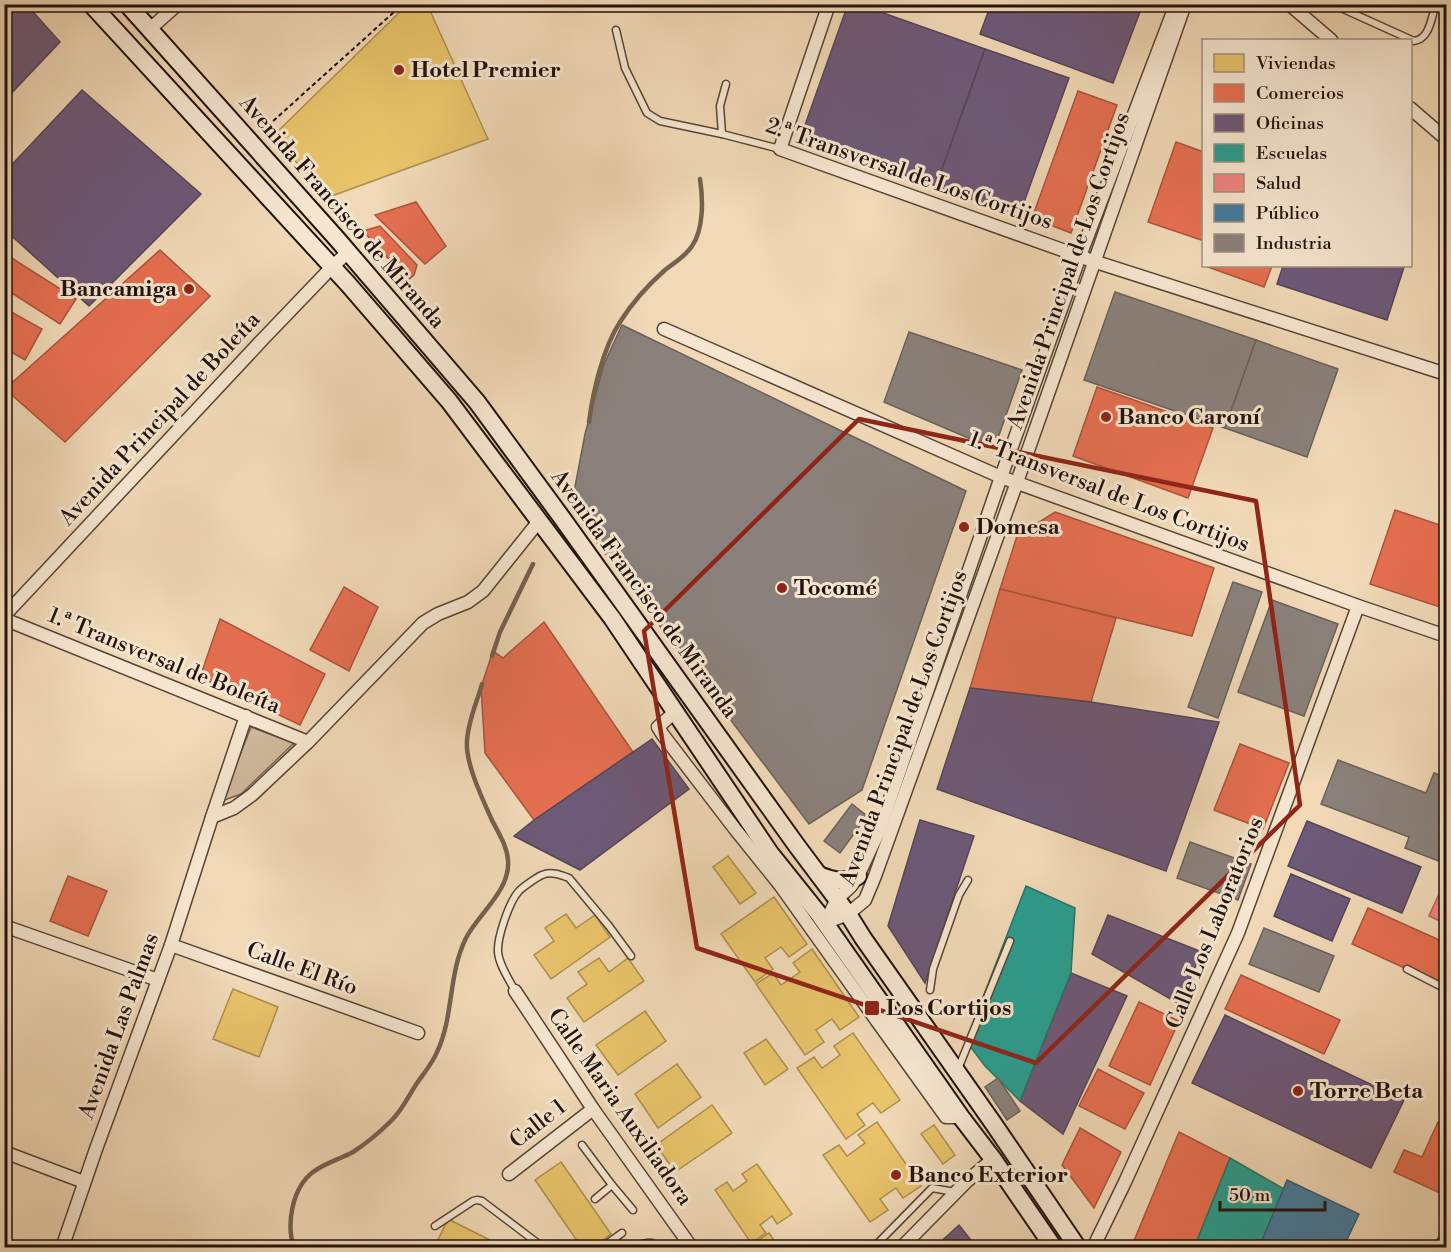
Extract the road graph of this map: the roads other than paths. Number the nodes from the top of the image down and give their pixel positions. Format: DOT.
graph roads {
  1 [pos="92,4"];
  2 [pos="127,4"];
  3 [pos="178,4"];
  4 [pos="830,4"];
  5 [pos="1176,4"];
  6 [pos="1185,4"];
  7 [pos="1289,4"];
  8 [pos="1332,4"];
  9 [pos="1436,4"];
  10 [pos="150,29"];
  11 [pos="616,30"];
  12 [pos="1330,39"];
  13 [pos="1410,39"];
  14 [pos="1412,40"];
  15 [pos="726,84"];
  16 [pos="1412,110"];
  17 [pos="722,134"];
  18 [pos="1446,139"];
  19 [pos="780,149"];
  20 [pos="348,252"];
  21 [pos="1080,256"];
  22 [pos="1094,261"];
  23 [pos="332,267"];
  24 [pos="664,329"];
  25 [pos="1446,374"];
  26 [pos="1001,477"];
  27 [pos="1017,482"];
  28 [pos="539,521"];
  29 [pos="1358,606"];
  30 [pos="4,618"];
  31 [pos="1446,636"];
  32 [pos="675,712"];
  33 [pos="246,716"];
  34 [pos="308,742"];
  35 [pos="212,817"];
  36 [pos="770,853"];
  37 [pos="768,870"];
  38 [pos="819,874"];
  39 [pos="858,876"];
  40 [pos="968,880"];
  41 [pos="780,885"];
  42 [pos="797,887"];
  43 [pos="837,899"];
  44 [pos="848,914"];
  45 [pos="825,923"];
  46 [pos="4,926"];
  47 [pos="1010,941"];
  48 [pos="171,945"];
  49 [pos="631,956"];
  50 [pos="833,959"];
  51 [pos="1407,969"];
  52 [pos="158,980"];
  53 [pos="1446,989"];
  54 [pos="930,990"];
  55 [pos="514,991"];
  56 [pos="877,1022"];
  57 [pos="898,1028"];
  58 [pos="418,1033"];
  59 [pos="957,1072"];
  60 [pos="593,1108"];
  61 [pos="953,1117"];
  62 [pos="582,1145"];
  63 [pos="4,1152"];
  64 [pos="993,1159"];
  65 [pos="509,1174"];
  66 [pos="84,1182"];
  67 [pos="612,1185"];
  68 [pos="955,1192"];
  69 [pos="595,1199"];
  70 [pos="633,1210"];
  71 [pos="435,1226"];
  72 [pos="622,1233"];
  73 [pos="1446,1243"];
  74 [pos="62,1248"];
  75 [pos="544,1248"];
  76 [pos="601,1248"];
  77 [pos="636,1248"];
  78 [pos="656,1248"];
  79 [pos="692,1248"];
  80 [pos="873,1248"];
  81 [pos="901,1248"];
  82 [pos="1054,1248"];
  83 [pos="1078,1248"];
  84 [pos="1093,1248"];
  85 [pos="1444,1248"];
  1 -- 23 [label="main road, Avenida Francisco de Miranda"];
  2 -- 10 [label="main road, Avenida Francisco de Miranda"];
  3 -- 10 [label="street"];
  4 -- 19 [label="street"];
  5 -- 21 [label="street, Avenida Principal de Los Cortijos"];
  6 -- 22 [label="street, Avenida Principal de Los Cortijos"];
  7 -- 12 [label="street"];
  8 -- 13 [label="lane"];
  9 -- 14 [label="lane"];
  10 -- 20 [label="main road, Avenida Francisco de Miranda"];
  11 -- 17 [label="lane, 2.ª Transversal de Los Cortijos"];
  15 -- 17 [label="lane"];
  16 -- 18 [label="street"];
  17 -- 19 [label="lane, 2.ª Transversal de Los Cortijos"];
  19 -- 21 [label="street, 2.ª Transversal de Los Cortijos"];
  20 -- 23 [label="street, Avenida Principal de Boleíta"];
  20 -- 38 [label="main road, Avenida Francisco de Miranda"];
  21 -- 22 [label="street, 2.ª Transversal de Los Cortijos"];
  21 -- 26 [label="street, Avenida Principal de Los Cortijos"];
  22 -- 25 [label="street, 2.ª Transversal de Los Cortijos"];
  22 -- 27 [label="street, Avenida Principal de Los Cortijos"];
  23 -- 28 [label="main road, Avenida Francisco de Miranda"];
  23 -- 30 [label="street, Avenida Principal de Boleíta"];
  24 -- 26 [label="street, 1.ª Transversal de Los Cortijos"];
  26 -- 27 [label="street, 1.ª Transversal de Los Cortijos"];
  26 -- 39 [label="street, Avenida Principal de Los Cortijos"];
  27 -- 29 [label="street, 1.ª Transversal de Los Cortijos"];
  27 -- 44 [label="street, Avenida Principal de Los Cortijos"];
  28 -- 32 [label="main road, Avenida Francisco de Miranda"];
  28 -- 34 [label="street"];
  29 -- 31 [label="street, 1.ª Transversal de Los Cortijos"];
  29 -- 84 [label="street, Calle Los Laboratorios"];
  30 -- 33 [label="street, 1.ª Transversal de Boleíta"];
  32 -- 36 [label="main road, Avenida Francisco de Miranda"];
  32 -- 37 [label="street, Avenida Francisco de Miranda"];
  33 -- 34 [label="street, 1.ª Transversal de Boleíta"];
  33 -- 35 [label="street, Avenida Las Palmas"];
  34 -- 35 [label="street"];
  35 -- 48 [label="street, Avenida Las Palmas"];
  36 -- 37 [label="street"];
  36 -- 42 [label="main road, Avenida Francisco de Miranda"];
  37 -- 41 [label="street, Avenida Francisco de Miranda"];
  38 -- 39 [label="main road"];
  38 -- 43 [label="main road, Avenida Francisco de Miranda"];
  39 -- 43 [label="street, Avenida Principal de Los Cortijos"];
  40 -- 54 [label="lane"];
  41 -- 42 [label="street"];
  41 -- 50 [label="street, Avenida Francisco de Miranda"];
  42 -- 45 [label="main road, Avenida Francisco de Miranda"];
  43 -- 44 [label="main road, Avenida Francisco de Miranda"];
  43 -- 45 [label="street, Avenida Principal de Los Cortijos"];
  44 -- 45 [label="street, Avenida Principal de Los Cortijos"];
  44 -- 59 [label="main road, Avenida Francisco de Miranda"];
  45 -- 50 [label="street"];
  45 -- 57 [label="main road, Avenida Francisco de Miranda"];
  46 -- 52 [label="street"];
  47 -- 59 [label="lane"];
  48 -- 52 [label="street, Avenida Las Palmas"];
  48 -- 58 [label="street, Calle El Río"];
  49 -- 55 [label="lane"];
  50 -- 56 [label="street, Avenida Francisco de Miranda"];
  51 -- 53 [label="lane"];
  52 -- 66 [label="street, Avenida Las Palmas"];
  55 -- 60 [label="street, Calle Maria Auxiliadora"];
  56 -- 57 [label="street"];
  56 -- 61 [label="street, Avenida Francisco de Miranda"];
  57 -- 61 [label="main road, Avenida Francisco de Miranda"];
  59 -- 83 [label="main road, Avenida Francisco de Miranda"];
  60 -- 65 [label="street, Calle 1"];
  60 -- 79 [label="street, Calle Maria Auxiliadora"];
  61 -- 64 [label="main road, Avenida Francisco de Miranda"];
  62 -- 67 [label="lane"];
  63 -- 66 [label="street"];
  64 -- 68 [label="street"];
  64 -- 82 [label="main road, Avenida Francisco de Miranda"];
  66 -- 74 [label="street, Avenida Las Palmas"];
  67 -- 69 [label="lane"];
  67 -- 70 [label="lane"];
  68 -- 80 [label="lane"];
  68 -- 81 [label="street"];
  71 -- 75 [label="lane"];
  72 -- 76 [label="lane"];
  73 -- 85 [label="main road"];
  77 -- 78 [label="lane"];
}
